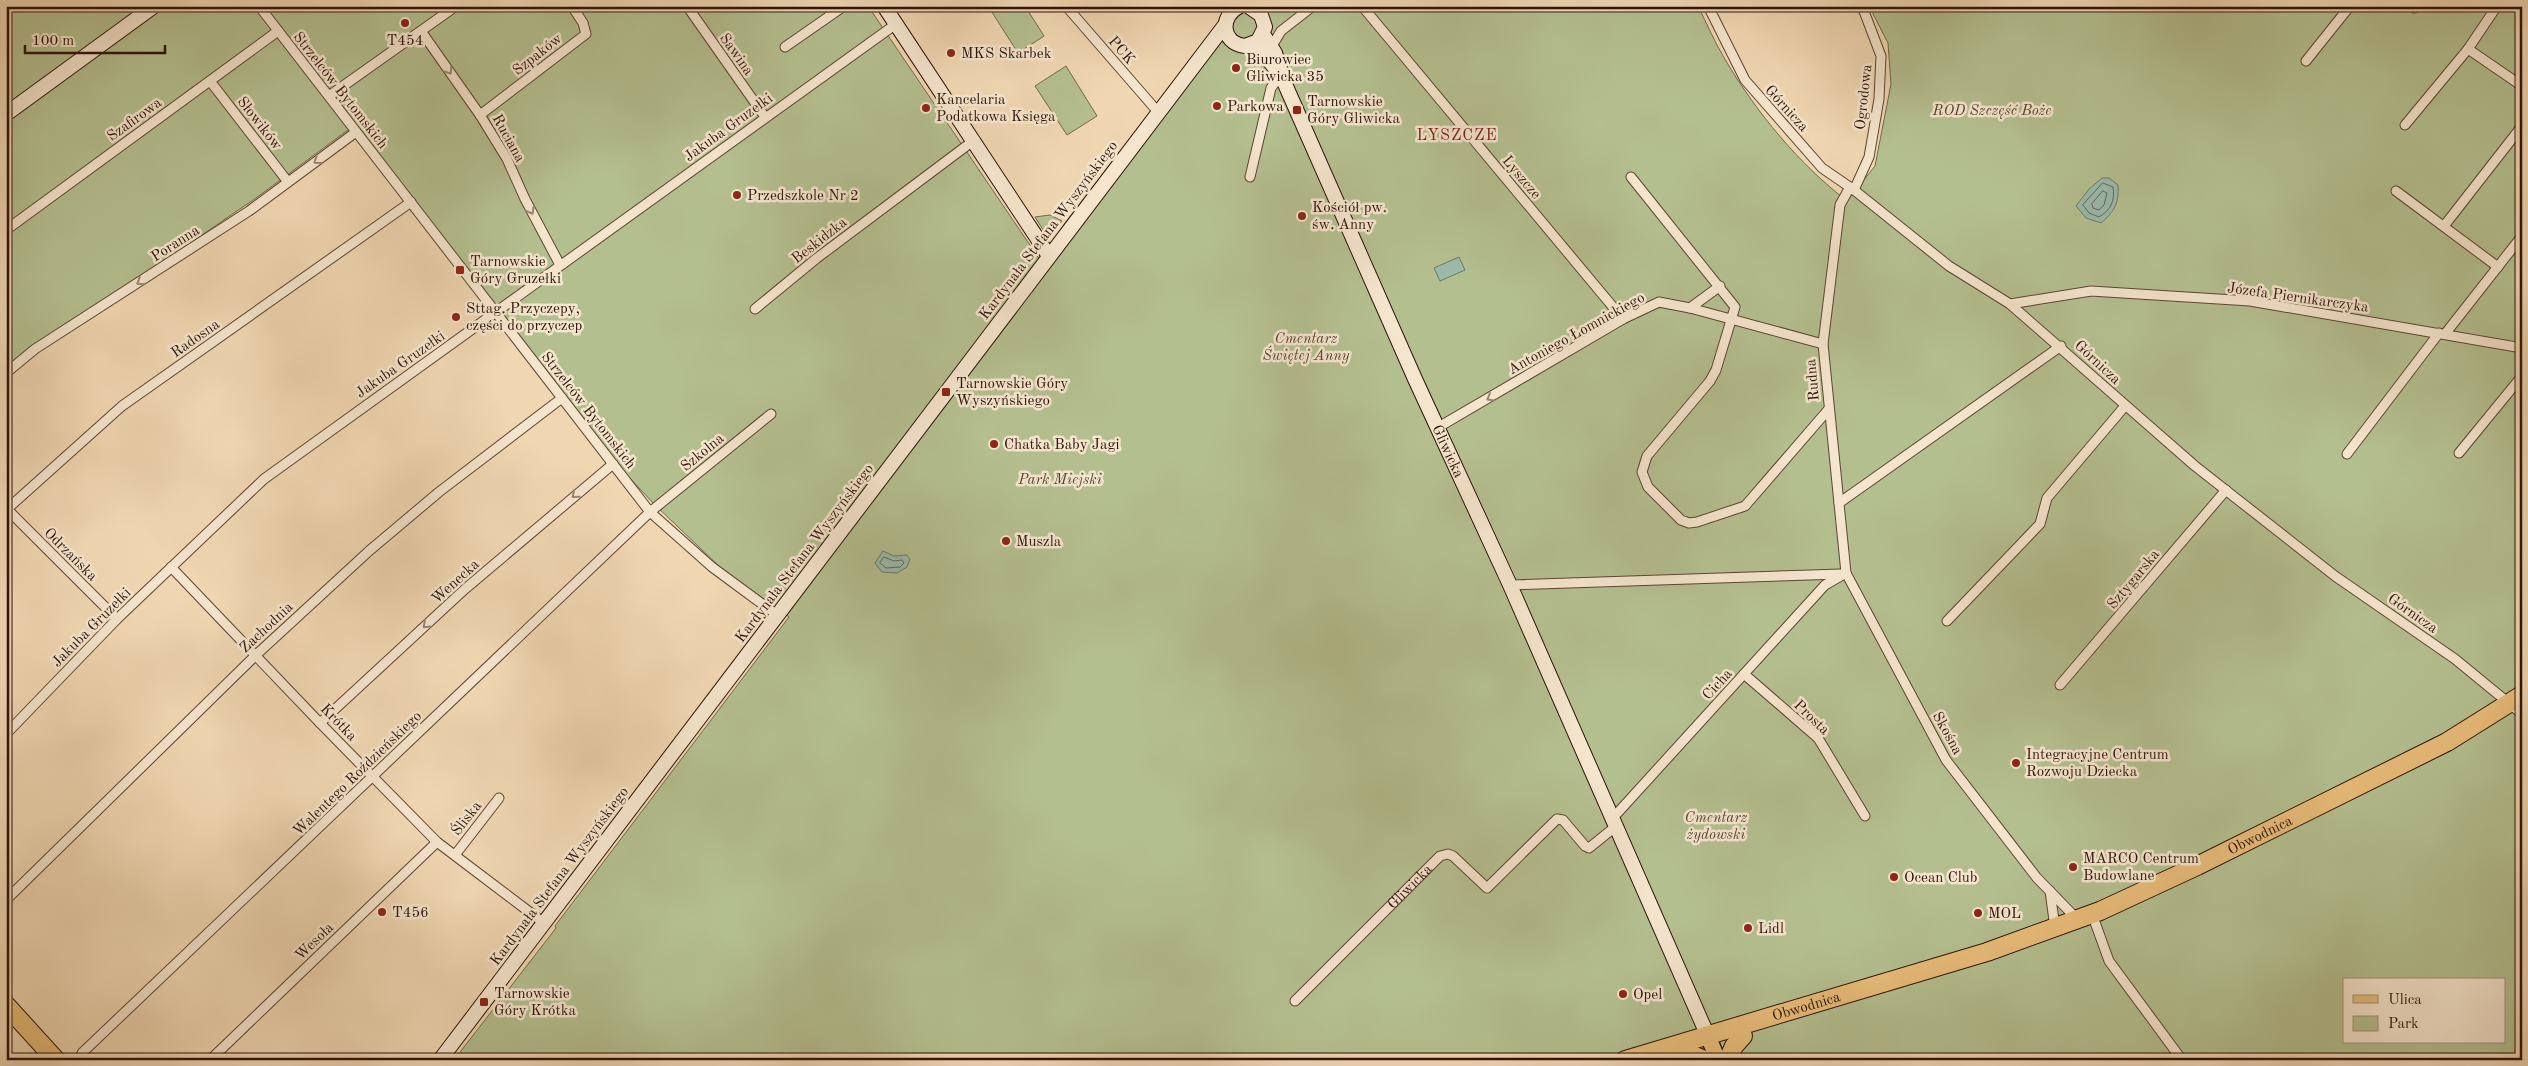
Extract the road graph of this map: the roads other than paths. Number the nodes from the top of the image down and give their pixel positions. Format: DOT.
graph roads {
  1 [pos="154,6"];
  2 [pos="259,6"];
  3 [pos="456,6"];
  4 [pos="572,6"];
  5 [pos="688,6"];
  6 [pos="844,6"];
  7 [pos="884,6"];
  8 [pos="1066,6"];
  9 [pos="1240,6"];
  10 [pos="1313,6"];
  11 [pos="1362,6"];
  12 [pos="1708,6"];
  13 [pos="1862,6"];
  14 [pos="2350,6"];
  15 [pos="2497,6"];
  16 [pos="1253,8"];
  17 [pos="896,24"];
  18 [pos="1225,24"];
  19 [pos="278,31"];
  20 [pos="421,31"];
  21 [pos="1263,34"];
  22 [pos="1231,41"];
  23 [pos="1250,46"];
  24 [pos="1272,46"];
  25 [pos="785,47"];
  26 [pos="2468,49"];
  27 [pos="2306,61"];
  28 [pos="1194,66"];
  29 [pos="1281,75"];
  30 [pos="210,80"];
  31 [pos="2522,86"];
  32 [pos="329,96"];
  33 [pos="1158,112"];
  34 [pos="6,114"];
  35 [pos="480,115"];
  36 [pos="765,117"];
  37 [pos="2405,125"];
  38 [pos="2522,126"];
  39 [pos="356,132"];
  40 [pos="973,141"];
  41 [pos="1250,177"];
  42 [pos="1631,177"];
  43 [pos="288,182"];
  44 [pos="1852,189"];
  45 [pos="2396,191"];
  46 [pos="411,202"];
  47 [pos="2444,226"];
  48 [pos="6,230"];
  49 [pos="2522,236"];
  50 [pos="1049,256"];
  51 [pos="560,265"];
  52 [pos="2498,266"];
  53 [pos="1720,286"];
  54 [pos="2010,304"];
  55 [pos="1690,308"];
  56 [pos="755,309"];
  57 [pos="497,312"];
  58 [pos="1623,319"];
  59 [pos="1731,319"];
  60 [pos="2442,333"];
  61 [pos="1823,344"];
  62 [pos="2061,346"];
  63 [pos="2522,348"];
  64 [pos="6,373"];
  65 [pos="2522,376"];
  66 [pos="562,398"];
  67 [pos="2126,406"];
  68 [pos="1828,410"];
  69 [pos="771,414"];
  70 [pos="1438,428"];
  71 [pos="2459,453"];
  72 [pos="2347,454"];
  73 [pos="613,464"];
  74 [pos="2226,490"];
  75 [pos="1839,503"];
  76 [pos="7,509"];
  77 [pos="650,512"];
  78 [pos="171,567"];
  79 [pos="1846,573"];
  80 [pos="1510,584"];
  81 [pos="777,615"];
  82 [pos="117,619"];
  83 [pos="1947,621"];
  84 [pos="256,655"];
  85 [pos="1744,674"];
  86 [pos="2060,685"];
  87 [pos="2518,704"];
  88 [pos="320,723"];
  89 [pos="6,734"];
  90 [pos="373,777"];
  91 [pos="499,798"];
  92 [pos="1865,816"];
  93 [pos="1614,823"];
  94 [pos="437,842"];
  95 [pos="455,855"];
  96 [pos="2050,890"];
  97 [pos="7,897"];
  98 [pos="2085,917"];
  99 [pos="544,923"];
  100 [pos="2055,928"];
  101 [pos="1986,952"];
  102 [pos="1295,1002"];
  103 [pos="6,1005"];
  104 [pos="1743,1036"];
  105 [pos="1710,1050"];
  106 [pos="82,1053"];
  107 [pos="52,1056"];
  108 [pos="210,1060"];
  109 [pos="440,1060"];
  110 [pos="1625,1060"];
  111 [pos="1661,1060"];
  112 [pos="1728,1060"];
  113 [pos="2182,1060"];
  1 -- 34 [label="street"];
  2 -- 19 [label="street, Strzelców Bytomskich"];
  3 -- 20 [label="street"];
  4 -- 35 [label="street, Szpaków"];
  5 -- 36 [label="street, Sawina"];
  6 -- 25 [label="street"];
  7 -- 17 [label="street"];
  8 -- 33 [label="street, PCK"];
  9 -- 18 [label="street, Kardynała Stefana Wyszyńskiego"];
  10 -- 24 [label="street"];
  11 -- 58 [label="street, Lyszcze"];
  12 -- 44 [label="street, Górnicza"];
  13 -- 44 [label="street, Ogrodowa"];
  14 -- 27 [label="street"];
  15 -- 26 [label="street"];
  16 -- 21 [label="street"];
  17 -- 36 [label="street, Jakuba Gruzełki"];
  17 -- 40 [label="street"];
  18 -- 22 [label="street"];
  18 -- 28 [label="street, Kardynała Stefana Wyszyńskiego"];
  19 -- 30 [label="street, Szafirowa"];
  19 -- 32 [label="street, Strzelców Bytomskich"];
  20 -- 32 [label="street"];
  20 -- 35 [label="street, Ruciana, one-way"];
  21 -- 23 [label="street"];
  21 -- 24 [label="street, Gliwicka"];
  22 -- 23 [label="street"];
  22 -- 28 [label="street, Kardynała Stefana Wyszyńskiego"];
  23 -- 29 [label="street, Gliwicka"];
  24 -- 29 [label="street, Gliwicka"];
  26 -- 31 [label="street"];
  26 -- 37 [label="street"];
  28 -- 33 [label="street, Kardynała Stefana Wyszyńskiego"];
  29 -- 41 [label="street"];
  29 -- 70 [label="street, Gliwicka"];
  30 -- 43 [label="street, Słowików"];
  30 -- 48 [label="street, Szafirowa"];
  32 -- 39 [label="street, Strzelców Bytomskich"];
  33 -- 50 [label="street, Kardynała Stefana Wyszyńskiego"];
  35 -- 51 [label="street, Ruciana, one-way"];
  36 -- 51 [label="street, Jakuba Gruzełki"];
  38 -- 47 [label="street"];
  39 -- 43 [label="street, Poranna, one-way"];
  39 -- 46 [label="street, Strzelców Bytomskich"];
  40 -- 50 [label="street"];
  40 -- 56 [label="street, Beskidzka"];
  42 -- 53 [label="street"];
  43 -- 64 [label="street, Poranna, one-way"];
  44 -- 54 [label="street, Górnicza"];
  44 -- 61 [label="street, Rudna"];
  45 -- 47 [label="street"];
  46 -- 57 [label="street, Strzelców Bytomskich"];
  46 -- 76 [label="street, Radosna"];
  47 -- 52 [label="street"];
  49 -- 52 [label="street"];
  50 -- 81 [label="street, Kardynała Stefana Wyszyńskiego"];
  51 -- 57 [label="street, Jakuba Gruzełki"];
  52 -- 60 [label="street"];
  53 -- 55 [label="street"];
  53 -- 59 [label="street"];
  54 -- 60 [label="street, Józefa Piernikarczyka"];
  54 -- 62 [label="street, Górnicza"];
  55 -- 58 [label="street, Antoniego Łomnickiego"];
  55 -- 59 [label="street, Antoniego Łomnickiego"];
  57 -- 66 [label="street, Strzelców Bytomskich"];
  57 -- 78 [label="street, Jakuba Gruzełki"];
  58 -- 70 [label="street, Antoniego Łomnickiego, one-way"];
  59 -- 61 [label="street, Antoniego Łomnickiego"];
  59 -- 68 [label="street"];
  60 -- 63 [label="street, Józefa Piernikarczyka"];
  60 -- 72 [label="street"];
  61 -- 68 [label="street, Rudna"];
  62 -- 67 [label="street, Górnicza"];
  62 -- 75 [label="street"];
  65 -- 71 [label="street"];
  66 -- 73 [label="street, Strzelców Bytomskich"];
  66 -- 84 [label="street, Zachodnia"];
  67 -- 74 [label="street, Górnicza"];
  67 -- 83 [label="street"];
  68 -- 75 [label="street, Rudna"];
  69 -- 77 [label="street, Szkolna"];
  70 -- 80 [label="street, Gliwicka"];
  73 -- 77 [label="street, Strzelców Bytomskich"];
  73 -- 88 [label="street, Wenecka, one-way"];
  74 -- 86 [label="street, Sztygarska"];
  74 -- 87 [label="street, Górnicza"];
  75 -- 79 [label="street, Rudna"];
  76 -- 82 [label="street, Odrzańska"];
  77 -- 81 [label="street, Strzelców Bytomskich"];
  77 -- 90 [label="street, Walentego Roździeńskiego"];
  78 -- 82 [label="street, Jakuba Gruzełki"];
  78 -- 84 [label="street, Krótka"];
  79 -- 80 [label="street"];
  79 -- 85 [label="street, Cicha"];
  79 -- 96 [label="street, Skośna"];
  80 -- 93 [label="street, Gliwicka"];
  81 -- 99 [label="street, Kardynała Stefana Wyszyńskiego"];
  82 -- 89 [label="street, Jakuba Gruzełki"];
  84 -- 88 [label="street, Krótka"];
  84 -- 97 [label="street, Zachodnia"];
  85 -- 92 [label="street, Prosta"];
  85 -- 93 [label="street, Cicha"];
  87 -- 98 [label="highway, Obwodnica"];
  88 -- 90 [label="street, Krótka"];
  90 -- 94 [label="street, Krótka"];
  90 -- 106 [label="street, Walentego Roździeńskiego"];
  91 -- 95 [label="street, Śliska"];
  93 -- 102 [label="street, Gliwicka"];
  93 -- 105 [label="street, Gliwicka"];
  94 -- 95 [label="street, Krótka"];
  94 -- 108 [label="street, Wesoła"];
  95 -- 99 [label="street, Krótka"];
  96 -- 98 [label="street, Skośna"];
  96 -- 100 [label="street"];
  98 -- 100 [label="highway, Obwodnica"];
  98 -- 113 [label="street, Skośna"];
  99 -- 109 [label="street, Kardynała Stefana Wyszyńskiego"];
  100 -- 101 [label="highway, Obwodnica"];
  101 -- 104 [label="highway, Obwodnica"];
  101 -- 105 [label="highway, Obwodnica"];
  103 -- 107 [label="highway"];
  104 -- 105 [label="highway, Obwodnica"];
  104 -- 112 [label="highway"];
  105 -- 110 [label="highway, Obwodnica"];
  105 -- 111 [label="highway"];
}
